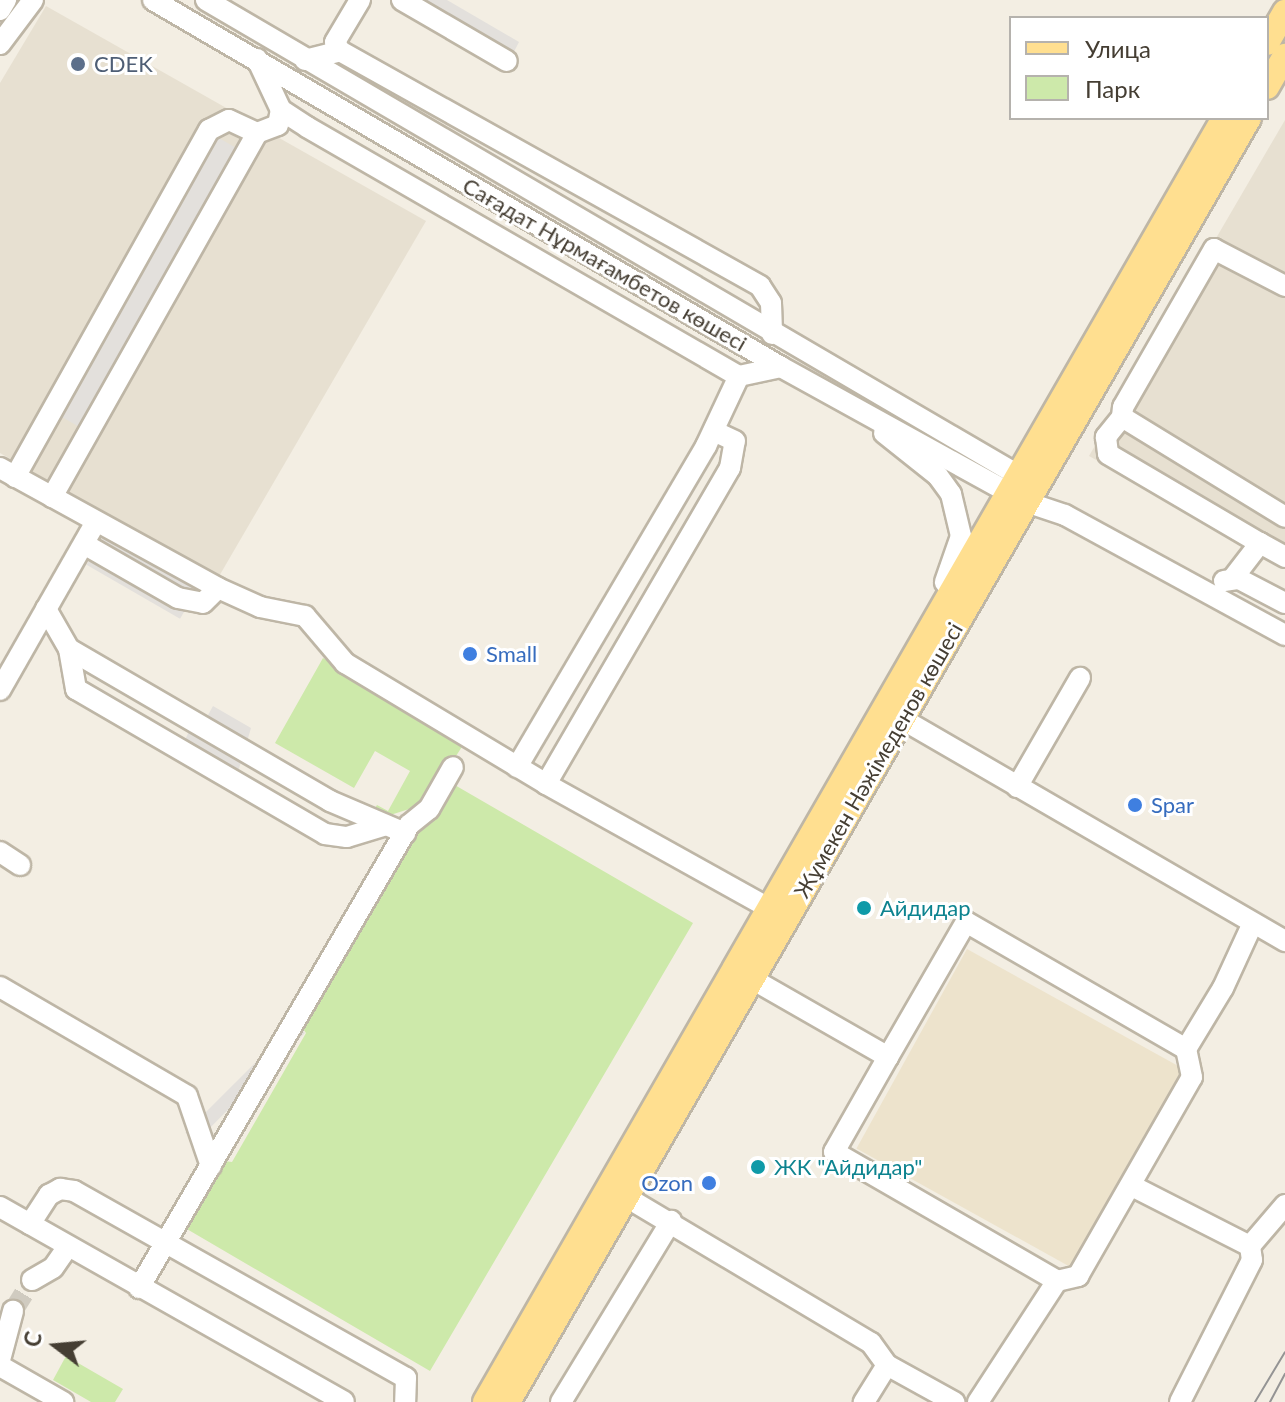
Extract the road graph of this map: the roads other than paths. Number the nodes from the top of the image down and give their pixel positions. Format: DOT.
graph roads {
  1 [pos="6,0"];
  2 [pos="33,0"];
  3 [pos="146,0"];
  4 [pos="360,0"];
  5 [pos="402,0"];
  6 [pos="210,2"];
  7 [pos="160,4"];
  8 [pos="0,10"];
  9 [pos="1285,12"];
  10 [pos="1269,40"];
  11 [pos="0,44"];
  12 [pos="340,51"];
  13 [pos="1285,56"];
  14 [pos="257,59"];
  15 [pos="305,60"];
  16 [pos="507,61"];
  17 [pos="1269,84"];
  18 [pos="281,110"];
  19 [pos="1223,120"];
  20 [pos="1248,120"];
  21 [pos="257,133"];
  22 [pos="1285,286"];
  23 [pos="772,334"];
  24 [pos="781,367"];
  25 [pos="739,376"];
  26 [pos="815,385"];
  27 [pos="1122,417"];
  28 [pos="714,431"];
  29 [pos="8,472"];
  30 [pos="1023,489"];
  31 [pos="52,497"];
  32 [pos="1285,517"];
  33 [pos="96,522"];
  34 [pos="1260,543"];
  35 [pos="84,544"];
  36 [pos="1285,557"];
  37 [pos="1233,578"];
  38 [pos="218,588"];
  39 [pos="1208,592"];
  40 [pos="1285,603"];
  41 [pos="46,609"];
  42 [pos="1285,635"];
  43 [pos="1285,642"];
  44 [pos="69,649"];
  45 [pos="910,667"];
  46 [pos="1080,678"];
  47 [pos="0,690"];
  48 [pos="902,719"];
  49 [pos="453,767"];
  50 [pos="517,767"];
  51 [pos="546,784"];
  52 [pos="1017,787"];
  53 [pos="382,826"];
  54 [pos="405,833"];
  55 [pos="0,852"];
  56 [pos="20,865"];
  57 [pos="769,908"];
  58 [pos="1252,925"];
  59 [pos="1285,941"];
  60 [pos="752,979"];
  61 [pos="0,987"];
  62 [pos="1186,1049"];
  63 [pos="888,1057"];
  64 [pos="211,1166"];
  65 [pos="1132,1186"];
  66 [pos="626,1197"];
  67 [pos="1285,1205"];
  68 [pos="0,1208"];
  69 [pos="671,1221"];
  70 [pos="30,1224"];
  71 [pos="166,1243"];
  72 [pos="1250,1246"];
  73 [pos="67,1248"];
  74 [pos="32,1280"];
  75 [pos="1057,1281"];
  76 [pos="139,1288"];
  77 [pos="13,1311"];
  78 [pos="0,1363"];
  79 [pos="887,1365"];
  80 [pos="63,1402"];
  81 [pos="344,1402"];
  82 [pos="405,1402"];
  83 [pos="485,1402"];
  84 [pos="508,1402"];
  85 [pos="561,1402"];
  86 [pos="864,1402"];
  87 [pos="954,1402"];
  88 [pos="978,1402"];
  89 [pos="1180,1402"];
  1 -- 8 [label="street"];
  2 -- 11 [label="street"];
  3 -- 7 [label="street, Сағадат Нұрмағамбетов көшесі"];
  4 -- 12 [label="street"];
  5 -- 16 [label="street"];
  6 -- 15 [label="street, Сағадат Нұрмағамбетов көшесі"];
  7 -- 14 [label="street, Сағадат Нұрмағамбетов көшесі"];
  9 -- 10 [label="main road"];
  12 -- 15 [label="street"];
  12 -- 23 [label="street"];
  13 -- 17 [label="main road"];
  14 -- 18 [label="street"];
  14 -- 24 [label="street, Сағадат Нұрмағамбетов көшесі"];
  15 -- 23 [label="street, Сағадат Нұрмағамбетов көшесі"];
  18 -- 21 [label="street"];
  18 -- 25 [label="street"];
  19 -- 30 [label="main road, Жұмекен Нәжімеденов көшесі"];
  20 -- 30 [label="main road, Жұмекен Нәжімеденов көшесі"];
  21 -- 29 [label="street"];
  21 -- 31 [label="street"];
  22 -- 27 [label="street"];
  23 -- 30 [label="street, Сағадат Нұрмағамбетов көшесі"];
  24 -- 25 [label="street"];
  24 -- 26 [label="street, Сағадат Нұрмағамбетов көшесі"];
  25 -- 28 [label="street"];
  26 -- 30 [label="street, Сағадат Нұрмағамбетов көшесі"];
  26 -- 45 [label="street"];
  27 -- 32 [label="street"];
  27 -- 34 [label="street"];
  28 -- 50 [label="street"];
  28 -- 51 [label="street"];
  29 -- 31 [label="street"];
  30 -- 39 [label="street, Сағадат Нұрмағамбетов көшесі"];
  30 -- 45 [label="main road, Жұмекен Нәжімеденов көшесі"];
  30 -- 48 [label="main road, Жұмекен Нәжімеденов көшесі"];
  31 -- 33 [label="street"];
  33 -- 35 [label="street"];
  33 -- 38 [label="street"];
  34 -- 36 [label="street"];
  34 -- 37 [label="street"];
  35 -- 38 [label="street"];
  35 -- 41 [label="street"];
  37 -- 39 [label="street"];
  37 -- 40 [label="street"];
  38 -- 50 [label="street"];
  39 -- 42 [label="street, Сағадат Нұрмағамбетов көшесі"];
  41 -- 44 [label="street"];
  41 -- 47 [label="street"];
  42 -- 43 [label="street"];
  44 -- 53 [label="street"];
  44 -- 53 [label="street"];
  45 -- 57 [label="main road, Жұмекен Нәжімеденов көшесі"];
  46 -- 52 [label="street"];
  48 -- 52 [label="street"];
  48 -- 60 [label="main road, Жұмекен Нәжімеденов көшесі"];
  49 -- 54 [label="street"];
  50 -- 51 [label="street"];
  51 -- 57 [label="street"];
  52 -- 58 [label="street"];
  53 -- 54 [label="street"];
  54 -- 64 [label="street"];
  55 -- 56 [label="street"];
  57 -- 83 [label="main road, Жұмекен Нәжімеденов көшесі"];
  58 -- 59 [label="street"];
  58 -- 62 [label="street"];
  60 -- 63 [label="street"];
  60 -- 66 [label="main road, Жұмекен Нәжімеденов көшесі"];
  61 -- 64 [label="street"];
  62 -- 63 [label="street"];
  62 -- 65 [label="street"];
  63 -- 75 [label="street"];
  64 -- 71 [label="street"];
  65 -- 72 [label="street"];
  65 -- 75 [label="street"];
  66 -- 69 [label="street"];
  66 -- 84 [label="main road, Жұмекен Нәжімеденов көшесі"];
  67 -- 72 [label="street"];
  68 -- 70 [label="street"];
  69 -- 79 [label="street"];
  69 -- 85 [label="street"];
  70 -- 71 [label="street"];
  70 -- 73 [label="street"];
  71 -- 76 [label="street"];
  71 -- 82 [label="street"];
  72 -- 89 [label="street"];
  73 -- 74 [label="street"];
  73 -- 76 [label="street"];
  75 -- 88 [label="street"];
  76 -- 81 [label="street"];
  77 -- 78 [label="street"];
  78 -- 80 [label="street"];
  79 -- 86 [label="street"];
  79 -- 87 [label="street"];
}
